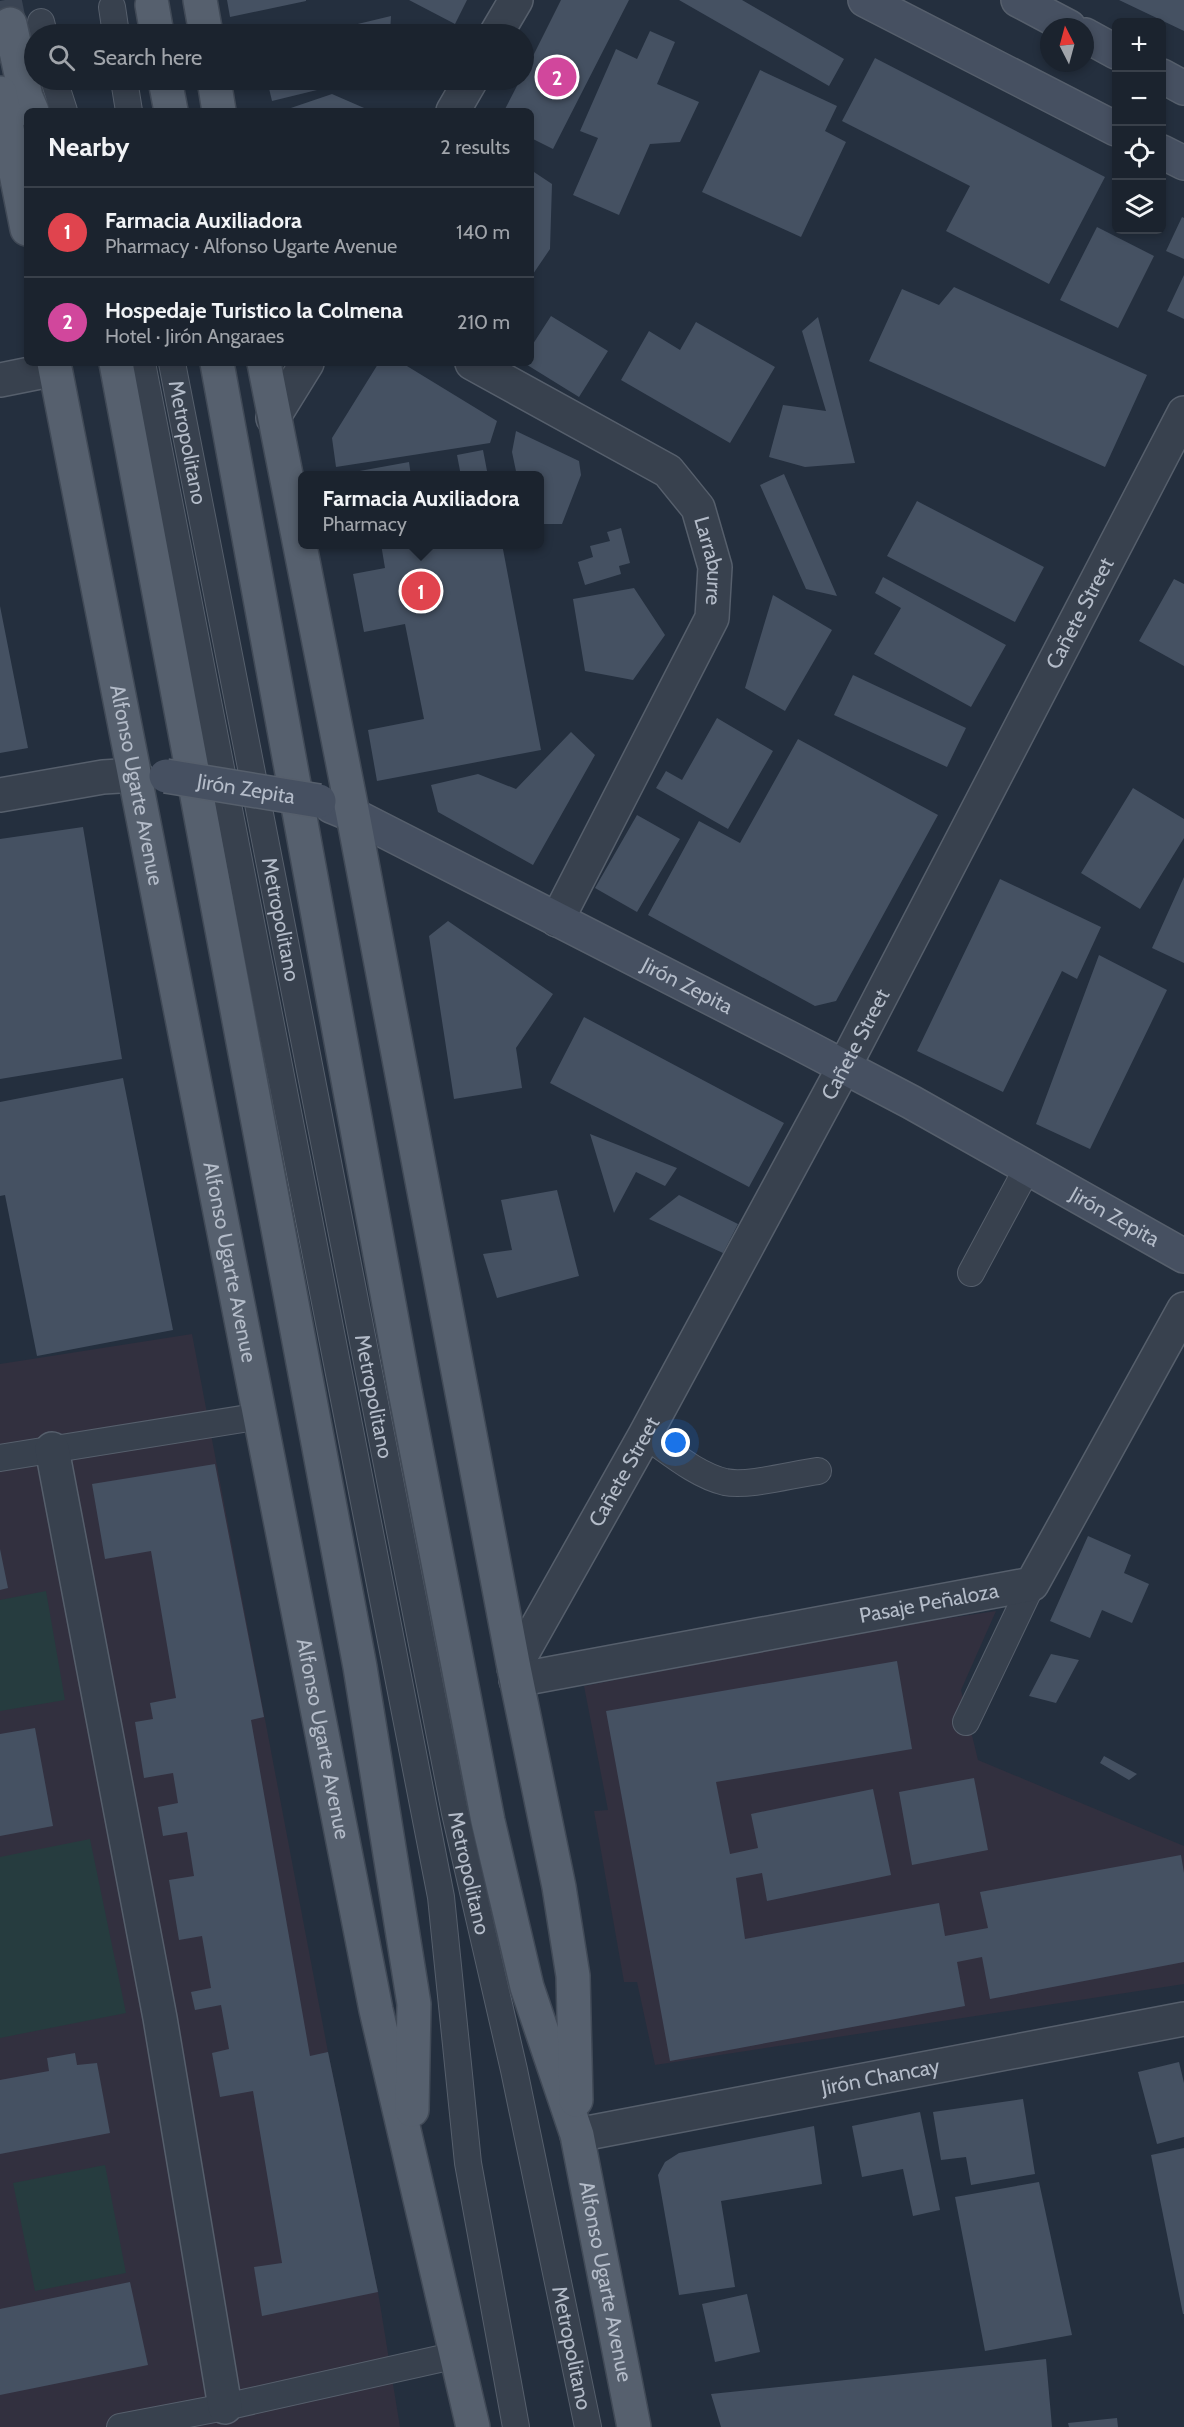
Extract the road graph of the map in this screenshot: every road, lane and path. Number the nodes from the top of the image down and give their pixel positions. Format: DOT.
graph roads {
  1 [pos="200,0"];
  2 [pos="516,0"];
  3 [pos="865,0"];
  4 [pos="1018,0"];
  5 [pos="112,7"];
  6 [pos="1052,18"];
  7 [pos="10,24"];
  8 [pos="115,24"];
  9 [pos="204,24"];
  10 [pos="502,24"];
  11 [pos="1094,40"];
  12 [pos="1112,50"];
  13 [pos="1166,79"];
  14 [pos="24,88"];
  15 [pos="1184,88"];
  16 [pos="24,90"];
  17 [pos="57,90"];
  18 [pos="126,90"];
  19 [pos="167,90"];
  20 [pos="216,90"];
  21 [pos="465,90"];
  22 [pos="0,93"];
  23 [pos="31,108"];
  24 [pos="63,108"];
  25 [pos="129,108"];
  26 [pos="170,108"];
  27 [pos="219,108"];
  28 [pos="455,108"];
  29 [pos="1112,127"];
  30 [pos="1166,154"];
  31 [pos="1184,163"];
  32 [pos="24,214"];
  33 [pos="54,366"];
  34 [pos="117,366"];
  35 [pos="143,366"];
  36 [pos="173,366"];
  37 [pos="218,366"];
  38 [pos="264,366"];
  39 [pos="305,366"];
  40 [pos="477,366"];
  41 [pos="0,380"];
  42 [pos="1184,413"];
  43 [pos="273,418"];
  44 [pos="298,542"];
  45 [pos="299,549"];
  46 [pos="151,776"];
  47 [pos="0,795"];
  48 [pos="353,815"];
  49 [pos="557,920"];
  50 [pos="844,1067"];
  51 [pos="1028,1167"];
  52 [pos="1184,1256"];
  53 [pos="970,1273"];
  54 [pos="1184,1309"];
  55 [pos="261,1416"];
  56 [pos="645,1435"];
  57 [pos="52,1449"];
  58 [pos="0,1458"];
  59 [pos="818,1471"];
  60 [pos="1032,1584"];
  61 [pos="515,1674"];
  62 [pos="966,1722"];
  63 [pos="1184,2019"];
  64 [pos="577,2135"];
  65 [pos="411,2161"];
  66 [pos="457,2355"];
  67 [pos="225,2407"];
  68 [pos="120,2427"];
  69 [pos="473,2427"];
  70 [pos="516,2427"];
  71 [pos="588,2427"];
  72 [pos="634,2427"];
  1 -- 9 [label="main road"];
  2 -- 10 [label="street"];
  3 -- 29 [label="street"];
  4 -- 6 [label="street"];
  5 -- 8 [label="lane"];
  7 -- 14 [label="main road"];
  11 -- 12 [label="street"];
  13 -- 15 [label="street"];
  16 -- 23 [label="main road"];
  17 -- 24 [label="lane"];
  18 -- 25 [label="lane"];
  19 -- 26 [label="main road"];
  20 -- 27 [label="main road"];
  21 -- 28 [label="street"];
  22 -- 32 [label="main road"];
  30 -- 31 [label="street"];
  33 -- 41 [label="street"];
  33 -- 46 [label="main road, Alfonso Ugarte Avenue"];
  34 -- 65 [label="main road, Alfonso Ugarte Avenue"];
  35 -- 70 [label="lane, Metropolitano"];
  36 -- 71 [label="lane, Metropolitano"];
  37 -- 64 [label="main road, Alfonso Ugarte Avenue"];
  38 -- 43 [label="main road, Alfonso Ugarte Avenue"];
  39 -- 43 [label="street"];
  40 -- 49 [label="street, Larraburre"];
  42 -- 50 [label="street, Cañete Street"];
  43 -- 44 [label="main road, Alfonso Ugarte Avenue"];
  45 -- 48 [label="main road, Alfonso Ugarte Avenue"];
  46 -- 47 [label="street"];
  46 -- 48 [label="street, Jirón Zepita, bridge"];
  46 -- 55 [label="main road, Alfonso Ugarte Avenue"];
  48 -- 49 [label="street, Jirón Zepita"];
  48 -- 61 [label="main road, Alfonso Ugarte Avenue"];
  49 -- 50 [label="street, Jirón Zepita"];
  50 -- 51 [label="street, Jirón Zepita"];
  50 -- 56 [label="street, Cañete Street"];
  51 -- 52 [label="street, Jirón Zepita"];
  51 -- 53 [label="lane"];
  54 -- 60 [label="street"];
  55 -- 57 [label="lane"];
  55 -- 65 [label="main road, Alfonso Ugarte Avenue"];
  56 -- 59 [label="lane"];
  56 -- 61 [label="street, Cañete Street"];
  57 -- 58 [label="lane"];
  57 -- 67 [label="street"];
  60 -- 61 [label="street, Pasaje Peñaloza"];
  60 -- 62 [label="lane"];
  61 -- 64 [label="main road, Alfonso Ugarte Avenue"];
  63 -- 64 [label="street, Jirón Chancay"];
  64 -- 72 [label="main road, Alfonso Ugarte Avenue"];
  65 -- 66 [label="main road, Alfonso Ugarte Avenue"];
  66 -- 67 [label="lane"];
  66 -- 69 [label="main road, Alfonso Ugarte Avenue"];
  67 -- 68 [label="lane"];
}
